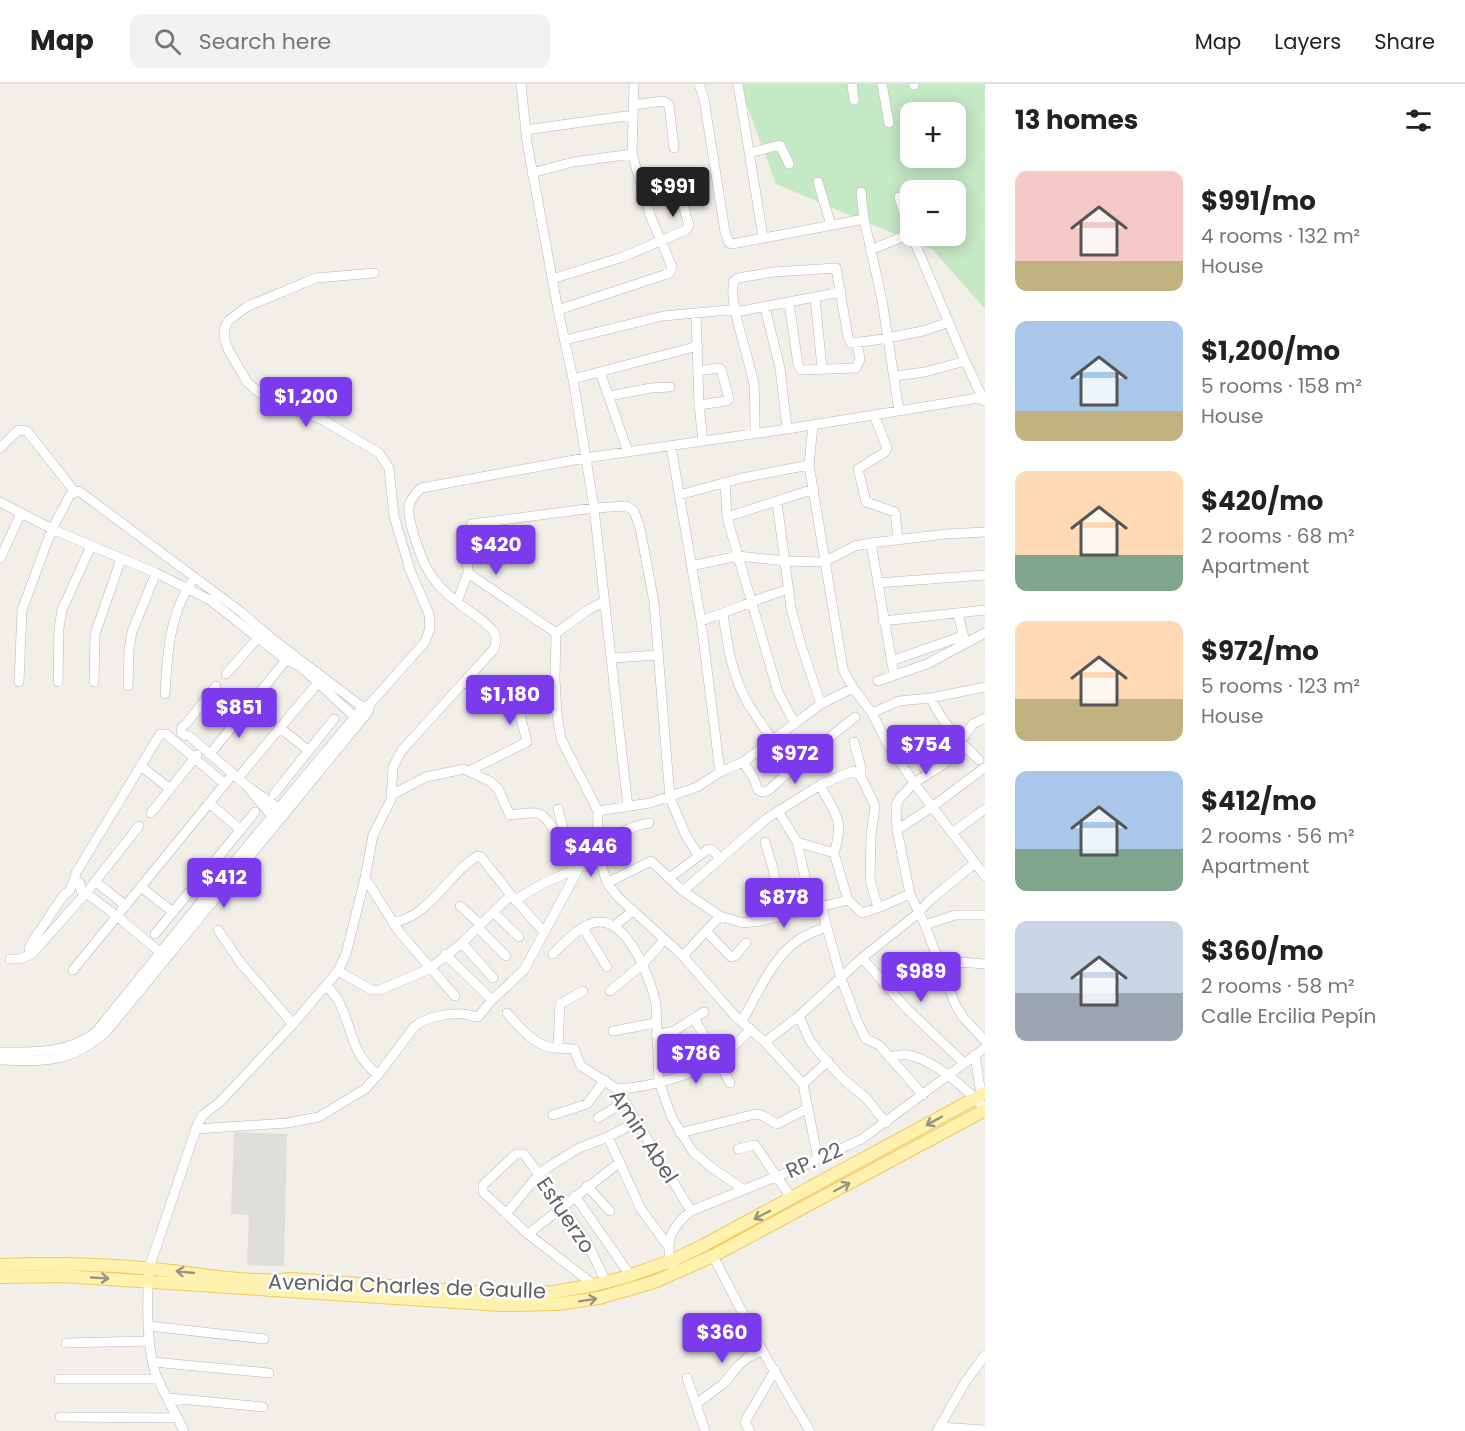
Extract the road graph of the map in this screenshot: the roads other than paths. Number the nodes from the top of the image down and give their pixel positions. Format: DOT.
graph roads {
  1 [pos="521,84"];
  2 [pos="634,84"];
  3 [pos="699,84"];
  4 [pos="738,84"];
  5 [pos="852,84"];
  6 [pos="882,84"];
  7 [pos="854,100"];
  8 [pos="633,110"];
  9 [pos="889,123"];
  10 [pos="525,130"];
  11 [pos="674,148"];
  12 [pos="749,153"];
  13 [pos="632,154"];
  14 [pos="789,164"];
  15 [pos="532,173"];
  16 [pos="818,182"];
  17 [pos="679,192"];
  18 [pos="861,192"];
  19 [pos="899,197"];
  20 [pos="900,200"];
  21 [pos="864,219"];
  22 [pos="831,225"];
  23 [pos="763,237"];
  24 [pos="900,238"];
  25 [pos="661,242"];
  26 [pos="917,246"];
  27 [pos="870,250"];
  28 [pos="374,273"];
  29 [pos="552,279"];
  30 [pos="841,292"];
  31 [pos="815,298"];
  32 [pos="789,302"];
  33 [pos="765,308"];
  34 [pos="558,310"];
  35 [pos="736,312"];
  36 [pos="696,315"];
  37 [pos="949,322"];
  38 [pos="886,337"];
  39 [pos="565,340"];
  40 [pos="857,343"];
  41 [pos="698,346"];
  42 [pos="965,361"];
  43 [pos="822,369"];
  44 [pos="698,371"];
  45 [pos="600,372"];
  46 [pos="894,376"];
  47 [pos="573,379"];
  48 [pos="670,387"];
  49 [pos="609,396"];
  50 [pos="985,399"];
  51 [pos="699,405"];
  52 [pos="899,411"];
  53 [pos="874,415"];
  54 [pos="813,425"];
  55 [pos="787,429"];
  56 [pos="755,433"];
  57 [pos="703,441"];
  58 [pos="670,446"];
  59 [pos="0,448"];
  60 [pos="628,452"];
  61 [pos="585,458"];
  62 [pos="809,465"];
  63 [pos="725,482"];
  64 [pos="814,489"];
  65 [pos="75,492"];
  66 [pos="679,495"];
  67 [pos="777,502"];
  68 [pos="1,506"];
  69 [pos="594,508"];
  70 [pos="21,513"];
  71 [pos="727,517"];
  72 [pos="52,529"];
  73 [pos="985,532"];
  74 [pos="898,540"];
  75 [pos="871,543"];
  76 [pos="91,546"];
  77 [pos="738,556"];
  78 [pos="0,559"];
  79 [pos="122,559"];
  80 [pos="786,561"];
  81 [pos="824,562"];
  82 [pos="691,566"];
  83 [pos="156,573"];
  84 [pos="468,573"];
  85 [pos="985,574"];
  86 [pos="194,578"];
  87 [pos="878,583"];
  88 [pos="188,588"];
  89 [pos="789,589"];
  90 [pos="752,600"];
  91 [pos="457,602"];
  92 [pos="603,602"];
  93 [pos="985,610"];
  94 [pos="723,614"];
  95 [pos="957,614"];
  96 [pos="701,621"];
  97 [pos="884,621"];
  98 [pos="556,633"];
  99 [pos="985,633"];
  100 [pos="261,635"];
  101 [pos="964,640"];
  102 [pos="658,655"];
  103 [pos="613,658"];
  104 [pos="286,660"];
  105 [pos="891,661"];
  106 [pos="226,674"];
  107 [pos="894,675"];
  108 [pos="321,679"];
  109 [pos="465,681"];
  110 [pos="878,681"];
  111 [pos="19,682"];
  112 [pos="58,682"];
  113 [pos="94,682"];
  114 [pos="128,686"];
  115 [pos="216,686"];
  116 [pos="985,687"];
  117 [pos="853,688"];
  118 [pos="165,694"];
  119 [pos="256,697"];
  120 [pos="931,698"];
  121 [pos="821,704"];
  122 [pos="248,707"];
  123 [pos="519,707"];
  124 [pos="366,708"];
  125 [pos="491,708"];
  126 [pos="872,713"];
  127 [pos="855,717"];
  128 [pos="985,718"];
  129 [pos="334,719"];
  130 [pos="357,719"];
  131 [pos="794,722"];
  132 [pos="280,728"];
  133 [pos="773,740"];
  134 [pos="854,742"];
  135 [pos="962,744"];
  136 [pos="308,750"];
  137 [pos="206,752"];
  138 [pos="195,758"];
  139 [pos="743,762"];
  140 [pos="983,763"];
  141 [pos="141,765"];
  142 [pos="469,771"];
  143 [pos="720,772"];
  144 [pos="236,776"];
  145 [pos="861,777"];
  146 [pos="914,783"];
  147 [pos="225,784"];
  148 [pos="820,785"];
  149 [pos="247,786"];
  150 [pos="170,789"];
  151 [pos="273,794"];
  152 [pos="391,795"];
  153 [pos="670,798"];
  154 [pos="209,803"];
  155 [pos="628,807"];
  156 [pos="932,807"];
  157 [pos="558,809"];
  158 [pos="985,809"];
  159 [pos="282,810"];
  160 [pos="598,811"];
  161 [pos="778,811"];
  162 [pos="255,812"];
  163 [pos="151,813"];
  164 [pos="274,819"];
  165 [pos="649,823"];
  166 [pos="139,826"];
  167 [pos="900,828"];
  168 [pos="240,830"];
  169 [pos="952,833"];
  170 [pos="556,834"];
  171 [pos="765,842"];
  172 [pos="797,842"];
  173 [pos="597,851"];
  174 [pos="834,853"];
  175 [pos="699,856"];
  176 [pos="720,859"];
  177 [pos="975,863"];
  178 [pos="576,869"];
  179 [pos="985,876"];
  180 [pos="365,878"];
  181 [pos="669,878"];
  182 [pos="95,881"];
  183 [pos="607,884"];
  184 [pos="72,886"];
  185 [pos="141,887"];
  186 [pos="683,891"];
  187 [pos="84,892"];
  188 [pos="910,894"];
  189 [pos="513,898"];
  190 [pos="848,900"];
  191 [pos="126,906"];
  192 [pos="460,906"];
  193 [pos="817,907"];
  194 [pos="878,908"];
  195 [pos="633,911"];
  196 [pos="173,912"];
  197 [pos="919,912"];
  198 [pos="494,913"];
  199 [pos="985,915"];
  200 [pos="720,916"];
  201 [pos="783,916"];
  202 [pos="118,917"];
  203 [pos="393,922"];
  204 [pos="925,925"];
  205 [pos="479,926"];
  206 [pos="614,926"];
  207 [pos="826,927"];
  208 [pos="584,928"];
  209 [pos="218,930"];
  210 [pos="706,931"];
  211 [pos="544,932"];
  212 [pos="155,934"];
  213 [pos="519,937"];
  214 [pos="664,940"];
  215 [pos="462,943"];
  216 [pos="746,943"];
  217 [pos="32,954"];
  218 [pos="445,954"];
  219 [pos="553,954"];
  220 [pos="163,955"];
  221 [pos="506,956"];
  222 [pos="683,956"];
  223 [pos="862,958"];
  224 [pos="10,959"];
  225 [pos="940,961"];
  226 [pos="643,964"];
  227 [pos="985,964"];
  228 [pos="607,967"];
  229 [pos="429,969"];
  230 [pos="73,970"];
  231 [pos="338,971"];
  232 [pos="493,978"];
  233 [pos="841,978"];
  234 [pos="326,985"];
  235 [pos="888,987"];
  236 [pos="583,991"];
  237 [pos="610,991"];
  238 [pos="455,996"];
  239 [pos="492,1000"];
  240 [pos="704,1012"];
  241 [pos="507,1013"];
  242 [pos="799,1016"];
  243 [pos="694,1018"];
  244 [pos="742,1021"];
  245 [pos="656,1023"];
  246 [pos="292,1024"];
  247 [pos="751,1029"];
  248 [pos="613,1031"];
  249 [pos="656,1035"];
  250 [pos="707,1041"];
  251 [pos="985,1041"];
  252 [pos="765,1042"];
  253 [pos="558,1048"];
  254 [pos="985,1048"];
  255 [pos="0,1052"];
  256 [pos="975,1055"];
  257 [pos="889,1057"];
  258 [pos="0,1059"];
  259 [pos="717,1059"];
  260 [pos="828,1061"];
  261 [pos="964,1063"];
  262 [pos="378,1075"];
  263 [pos="948,1076"];
  264 [pos="605,1080"];
  265 [pos="659,1082"];
  266 [pos="730,1083"];
  267 [pos="803,1084"];
  268 [pos="617,1089"];
  269 [pos="923,1095"];
  270 [pos="982,1101"];
  271 [pos="624,1102"];
  272 [pos="808,1108"];
  273 [pos="553,1115"];
  274 [pos="598,1118"];
  275 [pos="636,1122"];
  276 [pos="886,1123"];
  277 [pos="196,1129"];
  278 [pos="681,1133"];
  279 [pos="608,1137"];
  280 [pos="738,1149"];
  281 [pos="819,1159"];
  282 [pos="620,1162"];
  283 [pos="539,1174"];
  284 [pos="777,1177"];
  285 [pos="587,1186"];
  286 [pos="744,1190"];
  287 [pos="575,1196"];
  288 [pos="792,1199"];
  289 [pos="561,1206"];
  290 [pos="610,1211"];
  291 [pos="691,1211"];
  292 [pos="507,1214"];
  293 [pos="528,1234"];
  294 [pos="668,1246"];
  295 [pos="713,1256"];
  296 [pos="671,1261"];
  297 [pos="0,1265"];
  298 [pos="63,1269"];
  299 [pos="676,1273"];
  300 [pos="148,1275"];
  301 [pos="630,1275"];
  302 [pos="0,1277"];
  303 [pos="600,1284"];
  304 [pos="149,1326"];
  305 [pos="264,1339"];
  306 [pos="150,1341"];
  307 [pos="66,1343"];
  308 [pos="762,1350"];
  309 [pos="985,1355"];
  310 [pos="153,1362"];
  311 [pos="775,1370"];
  312 [pos="268,1373"];
  313 [pos="687,1378"];
  314 [pos="59,1379"];
  315 [pos="158,1379"];
  316 [pos="169,1398"];
  317 [pos="696,1404"];
  318 [pos="263,1407"];
  319 [pos="60,1417"];
  320 [pos="178,1418"];
  321 [pos="807,1427"];
  322 [pos="939,1429"];
  323 [pos="985,1430"];
  324 [pos="184,1431"];
  325 [pos="705,1431"];
  326 [pos="750,1431"];
  327 [pos="795,1431"];
  1 -- 10 [label="street"];
  2 -- 8 [label="street"];
  3 -- 23 [label="street"];
  4 -- 12 [label="street"];
  5 -- 7 [label="street"];
  6 -- 9 [label="street"];
  8 -- 10 [label="street"];
  8 -- 11 [label="street"];
  8 -- 13 [label="street"];
  10 -- 15 [label="street"];
  12 -- 14 [label="street"];
  12 -- 23 [label="street"];
  13 -- 15 [label="street"];
  13 -- 25 [label="street"];
  15 -- 29 [label="street"];
  16 -- 22 [label="street"];
  17 -- 25 [label="street"];
  18 -- 21 [label="street"];
  19 -- 20 [label="street"];
  21 -- 22 [label="street"];
  21 -- 27 [label="street"];
  22 -- 23 [label="street"];
  24 -- 27 [label="street"];
  25 -- 29 [label="street"];
  25 -- 34 [label="street"];
  26 -- 37 [label="street"];
  27 -- 38 [label="street"];
  28 -- 124 [label="street"];
  29 -- 34 [label="street"];
  30 -- 31 [label="street"];
  30 -- 35 [label="street"];
  30 -- 40 [label="street"];
  31 -- 32 [label="street"];
  31 -- 43 [label="street"];
  32 -- 33 [label="street"];
  32 -- 43 [label="street"];
  33 -- 35 [label="street"];
  33 -- 55 [label="street"];
  34 -- 39 [label="street"];
  35 -- 36 [label="street"];
  35 -- 56 [label="street"];
  36 -- 39 [label="street"];
  36 -- 41 [label="street"];
  37 -- 38 [label="street"];
  37 -- 42 [label="street"];
  38 -- 40 [label="street"];
  38 -- 46 [label="street"];
  39 -- 47 [label="street"];
  40 -- 43 [label="street"];
  41 -- 44 [label="street"];
  41 -- 45 [label="street"];
  42 -- 46 [label="street"];
  42 -- 50 [label="street"];
  44 -- 51 [label="street"];
  44 -- 51 [label="street"];
  45 -- 47 [label="street"];
  45 -- 49 [label="street"];
  46 -- 52 [label="street"];
  47 -- 61 [label="street"];
  48 -- 49 [label="street"];
  49 -- 60 [label="street"];
  50 -- 52 [label="street"];
  51 -- 57 [label="street"];
  52 -- 53 [label="street"];
  53 -- 54 [label="street"];
  53 -- 74 [label="street"];
  54 -- 55 [label="street"];
  54 -- 62 [label="street"];
  55 -- 56 [label="street"];
  56 -- 57 [label="street"];
  57 -- 58 [label="street"];
  58 -- 60 [label="street"];
  58 -- 66 [label="street"];
  59 -- 65 [label="street"];
  60 -- 61 [label="street"];
  61 -- 69 [label="street"];
  61 -- 91 [label="street"];
  62 -- 63 [label="street"];
  62 -- 64 [label="street"];
  63 -- 66 [label="street"];
  63 -- 71 [label="street"];
  64 -- 67 [label="street"];
  64 -- 81 [label="street"];
  65 -- 72 [label="street"];
  65 -- 86 [label="street"];
  66 -- 82 [label="street"];
  67 -- 71 [label="street"];
  67 -- 80 [label="street"];
  68 -- 70 [label="street"];
  69 -- 84 [label="street"];
  69 -- 92 [label="street"];
  69 -- 102 [label="street"];
  70 -- 72 [label="street"];
  70 -- 78 [label="street"];
  71 -- 77 [label="street"];
  72 -- 76 [label="street"];
  72 -- 111 [label="street"];
  73 -- 74 [label="street"];
  74 -- 75 [label="street"];
  75 -- 81 [label="street"];
  75 -- 87 [label="street"];
  76 -- 79 [label="street"];
  76 -- 112 [label="street"];
  77 -- 80 [label="street"];
  77 -- 82 [label="street"];
  77 -- 90 [label="street"];
  79 -- 83 [label="street"];
  79 -- 113 [label="street"];
  80 -- 81 [label="street"];
  80 -- 89 [label="street"];
  81 -- 117 [label="street"];
  82 -- 96 [label="street"];
  83 -- 88 [label="street"];
  83 -- 114 [label="street"];
  84 -- 91 [label="street"];
  84 -- 98 [label="street"];
  85 -- 87 [label="street"];
  86 -- 88 [label="street"];
  86 -- 100 [label="street"];
  87 -- 97 [label="street"];
  88 -- 100 [label="street"];
  88 -- 118 [label="street"];
  89 -- 90 [label="street"];
  89 -- 121 [label="street"];
  90 -- 94 [label="street"];
  90 -- 131 [label="street"];
  91 -- 109 [label="street"];
  92 -- 98 [label="street"];
  92 -- 103 [label="street"];
  93 -- 95 [label="street"];
  94 -- 96 [label="street"];
  94 -- 133 [label="street"];
  95 -- 97 [label="street"];
  95 -- 101 [label="street"];
  96 -- 143 [label="street"];
  97 -- 105 [label="street"];
  98 -- 160 [label="street"];
  99 -- 101 [label="street"];
  100 -- 104 [label="street"];
  100 -- 106 [label="street"];
  100 -- 108 [label="street"];
  101 -- 105 [label="street"];
  101 -- 107 [label="street"];
  102 -- 103 [label="street"];
  102 -- 153 [label="street"];
  103 -- 155 [label="street"];
  104 -- 108 [label="street"];
  104 -- 119 [label="street"];
  105 -- 107 [label="street"];
  107 -- 110 [label="street"];
  108 -- 124 [label="street"];
  108 -- 130 [label="street"];
  108 -- 132 [label="street"];
  109 -- 125 [label="street"];
  109 -- 152 [label="street"];
  115 -- 137 [label="street"];
  116 -- 120 [label="street"];
  117 -- 121 [label="street"];
  117 -- 126 [label="street"];
  120 -- 126 [label="street"];
  120 -- 135 [label="street"];
  121 -- 131 [label="street"];
  122 -- 137 [label="street"];
  123 -- 142 [label="street"];
  124 -- 130 [label="street"];
  126 -- 146 [label="street"];
  127 -- 139 [label="street"];
  128 -- 135 [label="street"];
  129 -- 136 [label="street"];
  130 -- 159 [label="street"];
  131 -- 133 [label="street"];
  132 -- 136 [label="street"];
  132 -- 144 [label="street"];
  133 -- 139 [label="street"];
  134 -- 145 [label="street"];
  135 -- 140 [label="street"];
  135 -- 146 [label="street"];
  136 -- 151 [label="street"];
  137 -- 138 [label="street"];
  137 -- 144 [label="street"];
  138 -- 141 [label="street"];
  138 -- 147 [label="street"];
  138 -- 150 [label="street"];
  139 -- 143 [label="street"];
  140 -- 156 [label="street"];
  141 -- 150 [label="street"];
  141 -- 184 [label="street"];
  142 -- 152 [label="street"];
  142 -- 170 [label="street"];
  143 -- 153 [label="street"];
  144 -- 147 [label="street"];
  144 -- 149 [label="street"];
  145 -- 148 [label="street"];
  145 -- 194 [label="street"];
  146 -- 156 [label="street"];
  146 -- 167 [label="street"];
  147 -- 154 [label="street"];
  148 -- 161 [label="street"];
  148 -- 174 [label="street"];
  149 -- 159 [label="street"];
  149 -- 164 [label="street"];
  150 -- 163 [label="street"];
  152 -- 180 [label="street"];
  153 -- 155 [label="street"];
  153 -- 175 [label="street"];
  154 -- 168 [label="street"];
  154 -- 185 [label="street"];
  155 -- 160 [label="street"];
  156 -- 167 [label="street"];
  156 -- 169 [label="street"];
  157 -- 178 [label="street"];
  158 -- 169 [label="street"];
  159 -- 164 [label="street"];
  160 -- 173 [label="street"];
  161 -- 172 [label="street"];
  161 -- 176 [label="street"];
  162 -- 168 [label="street"];
  164 -- 220 [label="street"];
  165 -- 173 [label="street"];
  166 -- 182 [label="street"];
  167 -- 188 [label="street"];
  168 -- 196 [label="street"];
  169 -- 177 [label="street"];
  171 -- 201 [label="street"];
  172 -- 174 [label="street"];
  172 -- 193 [label="street"];
  173 -- 178 [label="street"];
  173 -- 183 [label="street"];
  174 -- 190 [label="street"];
  175 -- 176 [label="street"];
  175 -- 181 [label="street"];
  176 -- 186 [label="street"];
  177 -- 179 [label="street"];
  177 -- 197 [label="street"];
  178 -- 189 [label="street"];
  178 -- 211 [label="street"];
  180 -- 203 [label="street"];
  180 -- 231 [label="street"];
  181 -- 183 [label="street"];
  181 -- 186 [label="street"];
  182 -- 187 [label="street"];
  182 -- 191 [label="street"];
  183 -- 195 [label="street"];
  184 -- 187 [label="street"];
  184 -- 217 [label="street"];
  185 -- 191 [label="street"];
  185 -- 196 [label="street"];
  186 -- 200 [label="street"];
  187 -- 202 [label="street"];
  187 -- 217 [label="street"];
  188 -- 194 [label="street"];
  188 -- 197 [label="street"];
  189 -- 198 [label="street"];
  189 -- 203 [label="street"];
  189 -- 211 [label="street"];
  190 -- 193 [label="street"];
  190 -- 194 [label="street"];
  191 -- 202 [label="street"];
  192 -- 205 [label="street"];
  193 -- 201 [label="street"];
  193 -- 207 [label="street"];
  195 -- 206 [label="street"];
  195 -- 214 [label="street"];
  196 -- 212 [label="street"];
  197 -- 204 [label="street"];
  197 -- 223 [label="street"];
  198 -- 205 [label="street"];
  198 -- 213 [label="street"];
  199 -- 204 [label="street"];
  200 -- 201 [label="street"];
  200 -- 210 [label="street"];
  202 -- 220 [label="street"];
  202 -- 230 [label="street"];
  203 -- 229 [label="street"];
  204 -- 225 [label="street"];
  205 -- 215 [label="street"];
  205 -- 221 [label="street"];
  206 -- 208 [label="street"];
  206 -- 226 [label="street"];
  207 -- 233 [label="street"];
  207 -- 244 [label="street"];
  208 -- 219 [label="street"];
  208 -- 228 [label="street"];
  209 -- 246 [label="street"];
  210 -- 216 [label="street"];
  210 -- 222 [label="street"];
  211 -- 239 [label="street"];
  214 -- 222 [label="street"];
  214 -- 226 [label="street"];
  215 -- 218 [label="street"];
  215 -- 232 [label="street"];
  217 -- 224 [label="street"];
  218 -- 229 [label="street"];
  218 -- 239 [label="street"];
  220 -- 255 [label="street"];
  220 -- 258 [label="street"];
  222 -- 244 [label="street"];
  223 -- 233 [label="street"];
  223 -- 235 [label="street"];
  225 -- 227 [label="street"];
  225 -- 235 [label="street"];
  225 -- 251 [label="street"];
  226 -- 237 [label="street"];
  226 -- 245 [label="street"];
  229 -- 231 [label="street"];
  229 -- 238 [label="street"];
  231 -- 234 [label="street"];
  233 -- 242 [label="street"];
  233 -- 257 [label="street"];
  234 -- 246 [label="street"];
  234 -- 262 [label="street"];
  235 -- 261 [label="street"];
  236 -- 253 [label="street"];
  239 -- 262 [label="street"];
  240 -- 243 [label="street"];
  241 -- 253 [label="street, Amin Abel"];
  242 -- 252 [label="street"];
  242 -- 260 [label="street"];
  243 -- 249 [label="street"];
  243 -- 250 [label="street"];
  244 -- 247 [label="street"];
  245 -- 248 [label="street"];
  245 -- 249 [label="street"];
  246 -- 277 [label="street"];
  247 -- 252 [label="street"];
  247 -- 259 [label="street"];
  249 -- 265 [label="street"];
  252 -- 267 [label="street"];
  253 -- 264 [label="street, Amin Abel"];
  254 -- 256 [label="street, RP. 22"];
  256 -- 261 [label="street, RP. 22"];
  256 -- 270 [label="street"];
  257 -- 263 [label="street"];
  257 -- 269 [label="street"];
  259 -- 265 [label="street"];
  259 -- 266 [label="street"];
  260 -- 267 [label="street"];
  260 -- 276 [label="street"];
  261 -- 263 [label="street, RP. 22"];
  262 -- 277 [label="street"];
  263 -- 269 [label="street, RP. 22"];
  263 -- 270 [label="street"];
  264 -- 268 [label="street, Amin Abel"];
  264 -- 273 [label="street"];
  265 -- 268 [label="street"];
  265 -- 278 [label="street"];
  267 -- 272 [label="street"];
  268 -- 271 [label="street, Amin Abel"];
  269 -- 276 [label="street, RP. 22"];
  270 -- 288 [label="main road, Avenida Charles de Gaulle, one-way"];
  295 -- 270 [label="main road, Avenida Charles de Gaulle, one-way"];
  271 -- 274 [label="street"];
  271 -- 275 [label="street, Amin Abel"];
  272 -- 278 [label="street"];
  272 -- 281 [label="street"];
  275 -- 279 [label="street"];
  275 -- 291 [label="street, Amin Abel"];
  276 -- 281 [label="street, RP. 22"];
  277 -- 300 [label="street"];
  278 -- 286 [label="street"];
  279 -- 282 [label="street"];
  279 -- 283 [label="street"];
  280 -- 284 [label="street"];
  281 -- 284 [label="street, RP. 22"];
  282 -- 285 [label="street"];
  282 -- 294 [label="street"];
  283 -- 289 [label="street, Esfuerzo"];
  283 -- 292 [label="street"];
  283 -- 292 [label="street, Esfuerzo"];
  284 -- 286 [label="street, RP. 22"];
  284 -- 288 [label="street"];
  285 -- 287 [label="street"];
  285 -- 290 [label="street"];
  286 -- 291 [label="street, RP. 22"];
  287 -- 289 [label="street"];
  287 -- 301 [label="street"];
  288 -- 296 [label="main road, Avenida Charles de Gaulle, one-way"];
  289 -- 293 [label="street"];
  289 -- 303 [label="street, Esfuerzo"];
  291 -- 294 [label="street, RP. 22"];
  292 -- 293 [label="street"];
  293 -- 303 [label="street"];
  294 -- 296 [label="street"];
  295 -- 299 [label="main road, Avenida Charles de Gaulle"];
  295 -- 308 [label="street"];
  296 -- 299 [label="street"];
  296 -- 301 [label="main road, Avenida Charles de Gaulle"];
  297 -- 298 [label="main road, Avenida Charles de Gaulle"];
  298 -- 300 [label="main road, Avenida Charles de Gaulle"];
  298 -- 302 [label="main road, Avenida Charles de Gaulle"];
  300 -- 299 [label="main road, Avenida Charles de Gaulle, one-way"];
  303 -- 300 [label="main road, Avenida Charles de Gaulle, one-way"];
  300 -- 304 [label="street"];
  301 -- 303 [label="main road, Avenida Charles de Gaulle"];
  304 -- 305 [label="street"];
  304 -- 306 [label="street"];
  306 -- 307 [label="street"];
  306 -- 310 [label="street"];
  308 -- 311 [label="street"];
  308 -- 317 [label="street"];
  309 -- 322 [label="street"];
  310 -- 312 [label="street"];
  310 -- 315 [label="street"];
  311 -- 321 [label="street"];
  311 -- 326 [label="street"];
  313 -- 317 [label="street"];
  314 -- 315 [label="street"];
  315 -- 316 [label="street"];
  316 -- 318 [label="street"];
  316 -- 320 [label="street"];
  317 -- 325 [label="street"];
  319 -- 320 [label="street"];
  320 -- 324 [label="street"];
  321 -- 327 [label="street"];
  322 -- 323 [label="street"];
}
